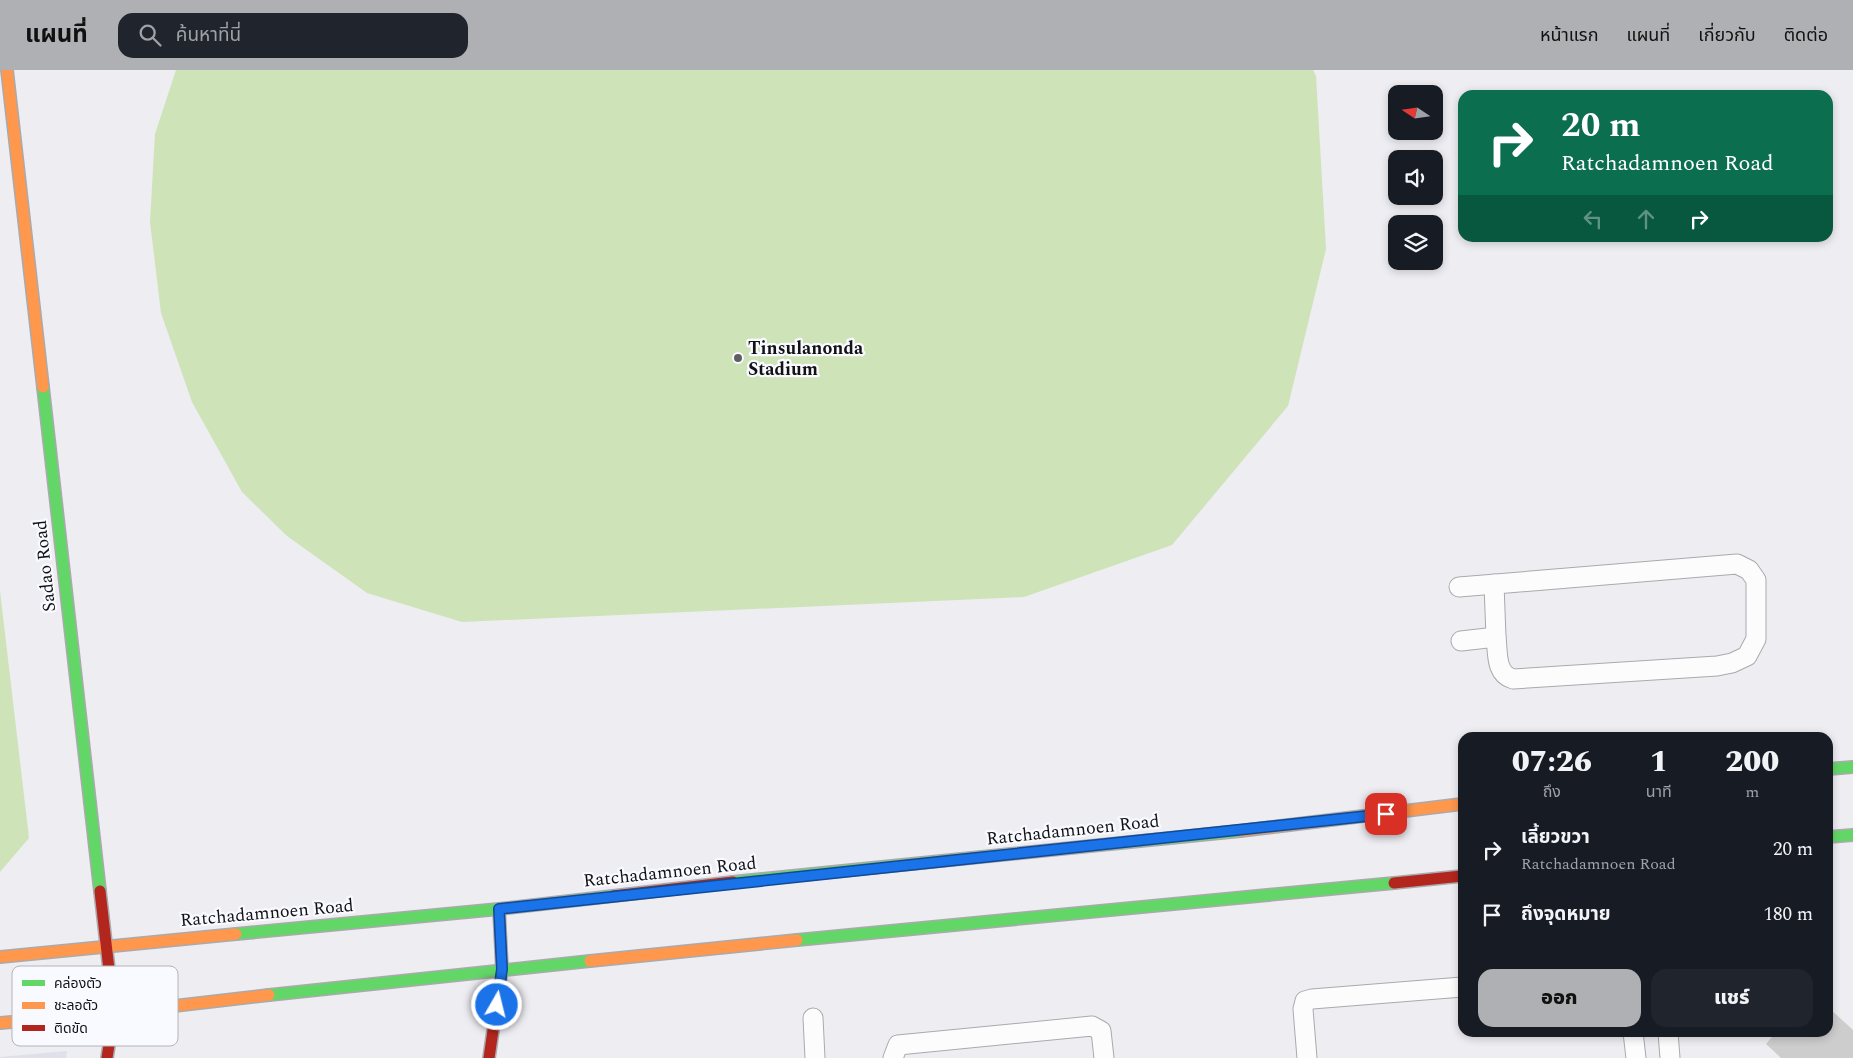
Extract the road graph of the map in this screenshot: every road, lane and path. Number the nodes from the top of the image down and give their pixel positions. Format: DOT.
graph roads {
  1 [pos="7,70"];
  2 [pos="1494,584"];
  3 [pos="1459,587"];
  4 [pos="1496,637"];
  5 [pos="1461,641"];
  6 [pos="1853,767"];
  7 [pos="1833,769"];
  8 [pos="1458,804"];
  9 [pos="1853,835"];
  10 [pos="1833,837"];
  11 [pos="1458,876"];
  12 [pos="499,909"];
  13 [pos="106,946"];
  14 [pos="0,956"];
  15 [pos="108,966"];
  16 [pos="502,969"];
  17 [pos="1458,988"];
  18 [pos="178,1006"];
  19 [pos="813,1018"];
  20 [pos="1634,1037"];
  21 [pos="1668,1037"];
  22 [pos="489,1058"];
  23 [pos="815,1058"];
  24 [pos="893,1058"];
  25 [pos="1104,1058"];
  26 [pos="1307,1058"];
  27 [pos="1636,1058"];
  28 [pos="1670,1058"];
  1 -- 13 [label="street, Sadao Road"];
  2 -- 3 [label="lane"];
  2 -- 4 [label="lane"];
  2 -- 4 [label="lane"];
  4 -- 5 [label="lane"];
  6 -- 7 [label="street"];
  8 -- 12 [label="street, Ratchadamnoen Road"];
  9 -- 10 [label="street"];
  11 -- 16 [label="street"];
  12 -- 13 [label="street, Ratchadamnoen Road"];
  12 -- 16 [label="street"];
  13 -- 14 [label="street, Ratchadamnoen Road"];
  13 -- 15 [label="street, Sadao Road"];
  16 -- 18 [label="street"];
  16 -- 22 [label="street"];
  17 -- 26 [label="lane"];
  19 -- 23 [label="lane"];
  20 -- 27 [label="lane"];
  21 -- 28 [label="lane"];
  24 -- 25 [label="lane"];
}
